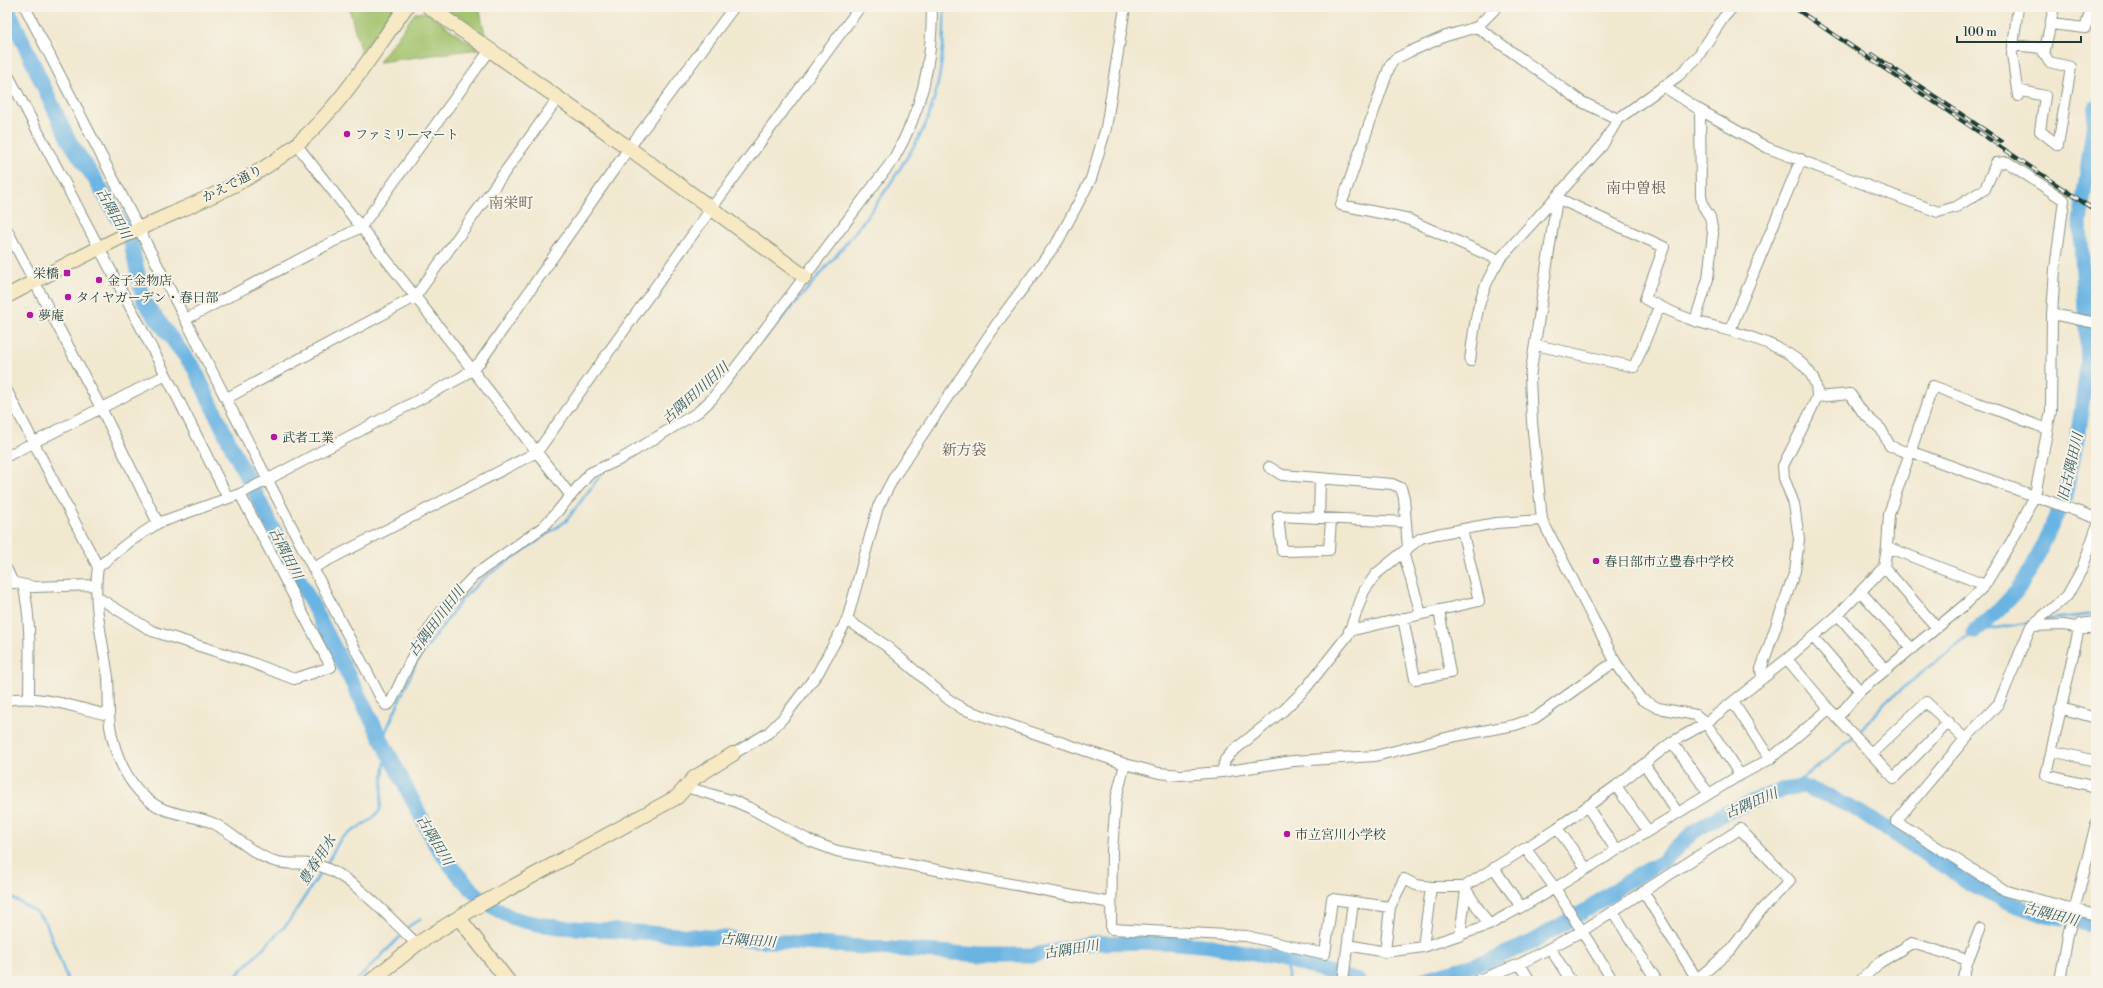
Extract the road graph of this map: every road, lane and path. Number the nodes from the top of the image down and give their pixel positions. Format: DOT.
graph roads {
  1 [pos="25,7"];
  2 [pos="406,7"];
  3 [pos="429,7"];
  4 [pos="734,7"];
  5 [pos="860,7"];
  6 [pos="932,7"];
  7 [pos="1124,7"];
  8 [pos="1497,7"];
  9 [pos="1733,7"];
  10 [pos="2018,7"];
  11 [pos="2054,7"];
  12 [pos="2092,7"];
  13 [pos="2051,24"];
  14 [pos="1477,27"];
  15 [pos="2013,45"];
  16 [pos="490,50"];
  17 [pos="2044,54"];
  18 [pos="7,73"];
  19 [pos="1663,86"];
  20 [pos="558,98"];
  21 [pos="1700,110"];
  22 [pos="1618,119"];
  23 [pos="296,144"];
  24 [pos="629,148"];
  25 [pos="1801,159"];
  26 [pos="1557,198"];
  27 [pos="711,209"];
  28 [pos="361,227"];
  29 [pos="7,230"];
  30 [pos="136,230"];
  31 [pos="101,247"];
  32 [pos="1499,260"];
  33 [pos="805,277"];
  34 [pos="34,281"];
  35 [pos="7,296"];
  36 [pos="415,297"];
  37 [pos="1659,307"];
  38 [pos="2052,314"];
  39 [pos="186,319"];
  40 [pos="1694,321"];
  41 [pos="2096,323"];
  42 [pos="1730,330"];
  43 [pos="1536,345"];
  44 [pos="1470,361"];
  45 [pos="472,370"];
  46 [pos="166,375"];
  47 [pos="7,391"];
  48 [pos="1817,396"];
  49 [pos="227,398"];
  50 [pos="101,408"];
  51 [pos="2047,429"];
  52 [pos="34,443"];
  53 [pos="537,452"];
  54 [pos="1909,452"];
  55 [pos="7,456"];
  56 [pos="1269,467"];
  57 [pos="1320,478"];
  58 [pos="264,481"];
  59 [pos="240,494"];
  60 [pos="2034,495"];
  61 [pos="571,496"];
  62 [pos="228,498"];
  63 [pos="1319,518"];
  64 [pos="2096,518"];
  65 [pos="1331,519"];
  66 [pos="1542,520"];
  67 [pos="1406,522"];
  68 [pos="158,523"];
  69 [pos="2096,529"];
  70 [pos="1462,530"];
  71 [pos="1887,547"];
  72 [pos="1406,550"];
  73 [pos="98,567"];
  74 [pos="1884,567"];
  75 [pos="313,568"];
  76 [pos="7,570"];
  77 [pos="15,583"];
  78 [pos="95,585"];
  79 [pos="1985,585"];
  80 [pos="1861,592"];
  81 [pos="97,597"];
  82 [pos="1439,610"];
  83 [pos="1421,614"];
  84 [pos="1838,615"];
  85 [pos="1403,618"];
  86 [pos="847,620"];
  87 [pos="2096,622"];
  88 [pos="2031,626"];
  89 [pos="2080,627"];
  90 [pos="1937,628"];
  91 [pos="2096,630"];
  92 [pos="1350,631"];
  93 [pos="1813,637"];
  94 [pos="1912,649"];
  95 [pos="1787,659"];
  96 [pos="1616,663"];
  97 [pos="1886,670"];
  98 [pos="1762,679"];
  99 [pos="1860,691"];
  100 [pos="29,698"];
  101 [pos="7,700"];
  102 [pos="1733,702"];
  103 [pos="1828,708"];
  104 [pos="2060,708"];
  105 [pos="109,715"];
  106 [pos="1837,718"];
  107 [pos="2096,718"];
  108 [pos="1949,722"];
  109 [pos="1706,723"];
  110 [pos="1965,739"];
  111 [pos="1672,742"];
  112 [pos="2052,751"];
  113 [pos="733,754"];
  114 [pos="1871,754"];
  115 [pos="1770,759"];
  116 [pos="2096,762"];
  117 [pos="1125,764"];
  118 [pos="1644,764"];
  119 [pos="1222,772"];
  120 [pos="1740,775"];
  121 [pos="1616,786"];
  122 [pos="686,787"];
  123 [pos="2096,787"];
  124 [pos="1709,794"];
  125 [pos="1587,806"];
  126 [pos="1678,813"];
  127 [pos="2096,824"];
  128 [pos="1557,828"];
  129 [pos="1648,832"];
  130 [pos="1525,848"];
  131 [pos="1616,850"];
  132 [pos="1494,868"];
  133 [pos="1586,868"];
  134 [pos="1431,887"];
  135 [pos="1465,888"];
  136 [pos="1554,888"];
  137 [pos="1643,891"];
  138 [pos="1353,902"];
  139 [pos="1111,903"];
  140 [pos="1390,907"];
  141 [pos="1521,907"];
  142 [pos="2075,909"];
  143 [pos="1613,912"];
  144 [pos="2096,915"];
  145 [pos="459,918"];
  146 [pos="1489,924"];
  147 [pos="1580,929"];
  148 [pos="1980,929"];
  149 [pos="1460,936"];
  150 [pos="417,944"];
  151 [pos="1348,945"];
  152 [pos="1423,948"];
  153 [pos="1550,948"];
  154 [pos="1385,952"];
  155 [pos="1968,960"];
  156 [pos="1520,964"];
  157 [pos="1488,979"];
  158 [pos="1698,980"];
  159 [pos="372,981"];
  160 [pos="508,981"];
  161 [pos="1343,981"];
  162 [pos="1476,981"];
  163 [pos="1530,981"];
  164 [pos="1571,981"];
  165 [pos="1613,981"];
  166 [pos="1657,981"];
  167 [pos="1860,981"];
  168 [pos="1962,981"];
  169 [pos="2060,981"];
  1 -- 30 [label="street"];
  2 -- 23 [label="street, かえで通り"];
  3 -- 16 [label="street"];
  4 -- 24 [label="street"];
  5 -- 27 [label="street"];
  6 -- 33 [label="street"];
  7 -- 86 [label="street"];
  8 -- 14 [label="street"];
  9 -- 19 [label="street"];
  10 -- 15 [label="street"];
  11 -- 13 [label="street"];
  12 -- 13 [label="street"];
  13 -- 17 [label="street"];
  14 -- 22 [label="street"];
  14 -- 32 [label="street"];
  15 -- 17 [label="street"];
  15 -- 17 [label="street"];
  16 -- 20 [label="street"];
  16 -- 28 [label="street"];
  18 -- 31 [label="street"];
  19 -- 21 [label="street"];
  19 -- 22 [label="street"];
  20 -- 24 [label="street"];
  20 -- 36 [label="street"];
  21 -- 25 [label="street"];
  21 -- 40 [label="street"];
  22 -- 26 [label="street"];
  23 -- 28 [label="street"];
  23 -- 30 [label="street, かえで通り"];
  24 -- 27 [label="street"];
  24 -- 45 [label="street"];
  25 -- 38 [label="street"];
  25 -- 42 [label="street"];
  26 -- 32 [label="street"];
  26 -- 37 [label="street"];
  26 -- 43 [label="street"];
  27 -- 33 [label="street"];
  27 -- 53 [label="street"];
  28 -- 36 [label="street"];
  28 -- 39 [label="street"];
  29 -- 34 [label="street"];
  30 -- 31 [label="street, かえで通り"];
  30 -- 39 [label="street"];
  31 -- 34 [label="street, かえで通り"];
  31 -- 46 [label="street"];
  32 -- 44 [label="street"];
  33 -- 61 [label="street"];
  34 -- 35 [label="street, かえで通り"];
  34 -- 50 [label="street"];
  36 -- 45 [label="street"];
  36 -- 49 [label="street"];
  37 -- 40 [label="street"];
  37 -- 43 [label="street"];
  38 -- 41 [label="street"];
  38 -- 51 [label="street"];
  39 -- 49 [label="street"];
  40 -- 42 [label="street"];
  42 -- 48 [label="street"];
  43 -- 66 [label="street"];
  45 -- 53 [label="street"];
  45 -- 58 [label="street"];
  46 -- 50 [label="street"];
  46 -- 62 [label="street"];
  47 -- 52 [label="street"];
  48 -- 54 [label="street"];
  48 -- 98 [label="street"];
  49 -- 58 [label="street"];
  50 -- 52 [label="street"];
  50 -- 68 [label="street"];
  51 -- 54 [label="street"];
  51 -- 60 [label="street"];
  52 -- 55 [label="street"];
  52 -- 73 [label="street"];
  53 -- 61 [label="street"];
  53 -- 75 [label="street"];
  54 -- 60 [label="street"];
  54 -- 71 [label="street"];
  56 -- 57 [label="street"];
  57 -- 63 [label="street"];
  57 -- 67 [label="street"];
  58 -- 59 [label="street"];
  58 -- 75 [label="street"];
  59 -- 62 [label="street"];
  59 -- 81 [label="street"];
  60 -- 64 [label="street"];
  60 -- 79 [label="street"];
  61 -- 75 [label="street"];
  62 -- 68 [label="street"];
  63 -- 65 [label="street"];
  63 -- 65 [label="street"];
  65 -- 67 [label="street"];
  66 -- 70 [label="street"];
  66 -- 96 [label="street"];
  67 -- 72 [label="street"];
  68 -- 73 [label="street"];
  69 -- 88 [label="street"];
  70 -- 72 [label="street"];
  70 -- 82 [label="street"];
  71 -- 74 [label="street"];
  71 -- 79 [label="street"];
  72 -- 83 [label="street"];
  72 -- 92 [label="street"];
  73 -- 78 [label="street"];
  74 -- 80 [label="street"];
  74 -- 90 [label="street"];
  76 -- 77 [label="street"];
  77 -- 78 [label="street"];
  77 -- 100 [label="street"];
  78 -- 81 [label="street"];
  79 -- 90 [label="street"];
  80 -- 84 [label="street"];
  80 -- 94 [label="street"];
  81 -- 105 [label="street"];
  82 -- 83 [label="street"];
  82 -- 85 [label="street"];
  83 -- 85 [label="street"];
  84 -- 93 [label="street"];
  84 -- 97 [label="street"];
  85 -- 92 [label="street"];
  86 -- 113 [label="street"];
  86 -- 117 [label="street"];
  87 -- 89 [label="street"];
  88 -- 89 [label="street"];
  88 -- 110 [label="street"];
  89 -- 91 [label="street"];
  89 -- 104 [label="street"];
  90 -- 94 [label="street"];
  92 -- 119 [label="street"];
  93 -- 95 [label="street"];
  93 -- 99 [label="street"];
  94 -- 97 [label="street"];
  95 -- 98 [label="street"];
  95 -- 103 [label="street"];
  96 -- 109 [label="street"];
  96 -- 119 [label="street"];
  97 -- 99 [label="street"];
  98 -- 102 [label="street"];
  99 -- 106 [label="street"];
  100 -- 101 [label="street"];
  100 -- 105 [label="street"];
  102 -- 109 [label="street"];
  102 -- 115 [label="street"];
  103 -- 106 [label="street"];
  103 -- 115 [label="street"];
  104 -- 107 [label="street"];
  104 -- 112 [label="street"];
  105 -- 150 [label="street"];
  106 -- 114 [label="street"];
  108 -- 110 [label="street"];
  108 -- 114 [label="street"];
  108 -- 114 [label="street"];
  109 -- 111 [label="street"];
  109 -- 120 [label="street"];
  110 -- 142 [label="street"];
  111 -- 118 [label="street"];
  111 -- 124 [label="street"];
  112 -- 116 [label="street"];
  112 -- 123 [label="street"];
  113 -- 122 [label="street"];
  115 -- 120 [label="street"];
  117 -- 119 [label="street"];
  117 -- 139 [label="street"];
  118 -- 121 [label="street"];
  118 -- 126 [label="street"];
  120 -- 124 [label="street"];
  121 -- 125 [label="street"];
  121 -- 129 [label="street"];
  122 -- 139 [label="street"];
  122 -- 145 [label="street"];
  124 -- 126 [label="street"];
  125 -- 128 [label="street"];
  125 -- 131 [label="street"];
  126 -- 129 [label="street"];
  127 -- 142 [label="street"];
  128 -- 130 [label="street"];
  128 -- 133 [label="street"];
  129 -- 131 [label="street"];
  130 -- 132 [label="street"];
  130 -- 136 [label="street"];
  131 -- 133 [label="street"];
  132 -- 135 [label="street"];
  132 -- 141 [label="street"];
  133 -- 136 [label="street"];
  134 -- 135 [label="street"];
  134 -- 140 [label="street"];
  134 -- 152 [label="street"];
  135 -- 146 [label="street"];
  135 -- 149 [label="street"];
  136 -- 141 [label="street"];
  136 -- 147 [label="street"];
  137 -- 143 [label="street"];
  137 -- 158 [label="street"];
  137 -- 158 [label="street"];
  138 -- 139 [label="street"];
  138 -- 140 [label="street"];
  138 -- 151 [label="street"];
  140 -- 154 [label="street"];
  141 -- 146 [label="street"];
  142 -- 144 [label="street"];
  142 -- 169 [label="street"];
  143 -- 147 [label="street"];
  143 -- 166 [label="street"];
  145 -- 150 [label="street"];
  145 -- 160 [label="street"];
  146 -- 149 [label="street"];
  147 -- 153 [label="street"];
  147 -- 165 [label="street"];
  148 -- 155 [label="street"];
  149 -- 152 [label="street"];
  150 -- 159 [label="street"];
  151 -- 154 [label="street"];
  151 -- 161 [label="street"];
  152 -- 154 [label="street"];
  153 -- 156 [label="street"];
  153 -- 164 [label="street"];
  155 -- 167 [label="street"];
  155 -- 168 [label="street"];
  156 -- 157 [label="street"];
  156 -- 163 [label="street"];
  157 -- 162 [label="street"];
}
